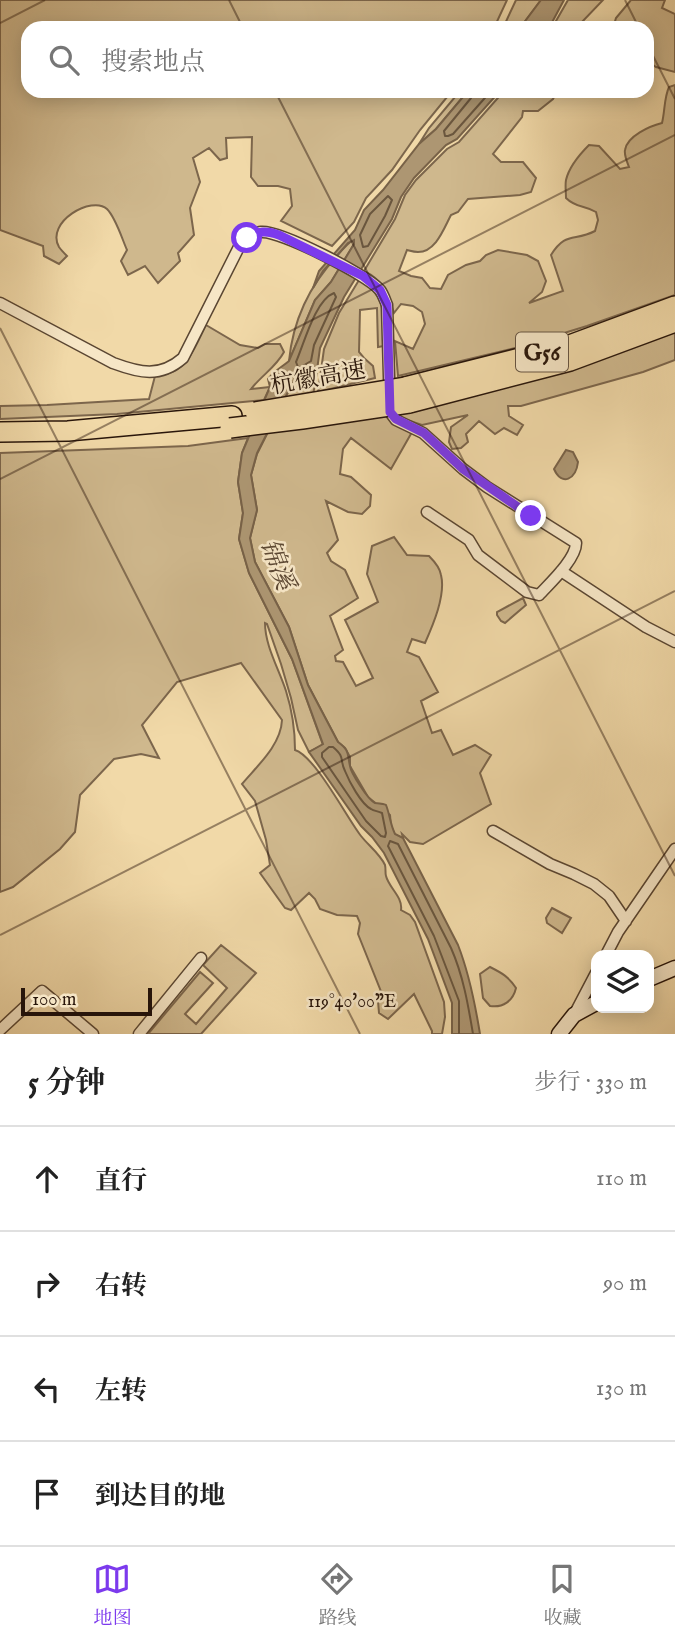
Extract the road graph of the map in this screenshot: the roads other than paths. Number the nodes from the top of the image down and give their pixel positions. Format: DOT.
graph roads {
  1 [pos="0,303"];
  2 [pos="675,306"];
  3 [pos="675,322"];
  4 [pos="407,395"];
  5 [pos="231,422"];
  6 [pos="0,432"];
  7 [pos="0,440"];
  8 [pos="427,512"];
  9 [pos="561,571"];
  10 [pos="675,642"];
  11 [pos="494,831"];
  12 [pos="675,849"];
  13 [pos="626,921"];
  14 [pos="609,950"];
  15 [pos="201,958"];
  16 [pos="675,968"];
  17 [pos="654,977"];
  18 [pos="591,982"];
  19 [pos="591,1006"];
  20 [pos="573,1015"];
  21 [pos="0,1030"];
  22 [pos="93,1034"];
  23 [pos="139,1034"];
  24 [pos="559,1034"];
  1 -- 9 [label="street"];
  2 -- 4 [label="highway, 杭徽高速 / G56"];
  3 -- 4 [label="highway, 杭徽高速 / G56"];
  4 -- 5 [label="highway, 杭徽高速 / G56, bridge"];
  5 -- 6 [label="highway, 杭徽高速 / G56"];
  5 -- 7 [label="highway, 杭徽高速 / G56"];
  8 -- 9 [label="street"];
  9 -- 10 [label="street"];
  11 -- 13 [label="street"];
  12 -- 13 [label="street"];
  13 -- 14 [label="street"];
  15 -- 23 [label="street"];
  16 -- 17 [label="street"];
  18 -- 20 [label="street"];
  19 -- 20 [label="street"];
  20 -- 24 [label="street"];
  21 -- 22 [label="street"];
}
